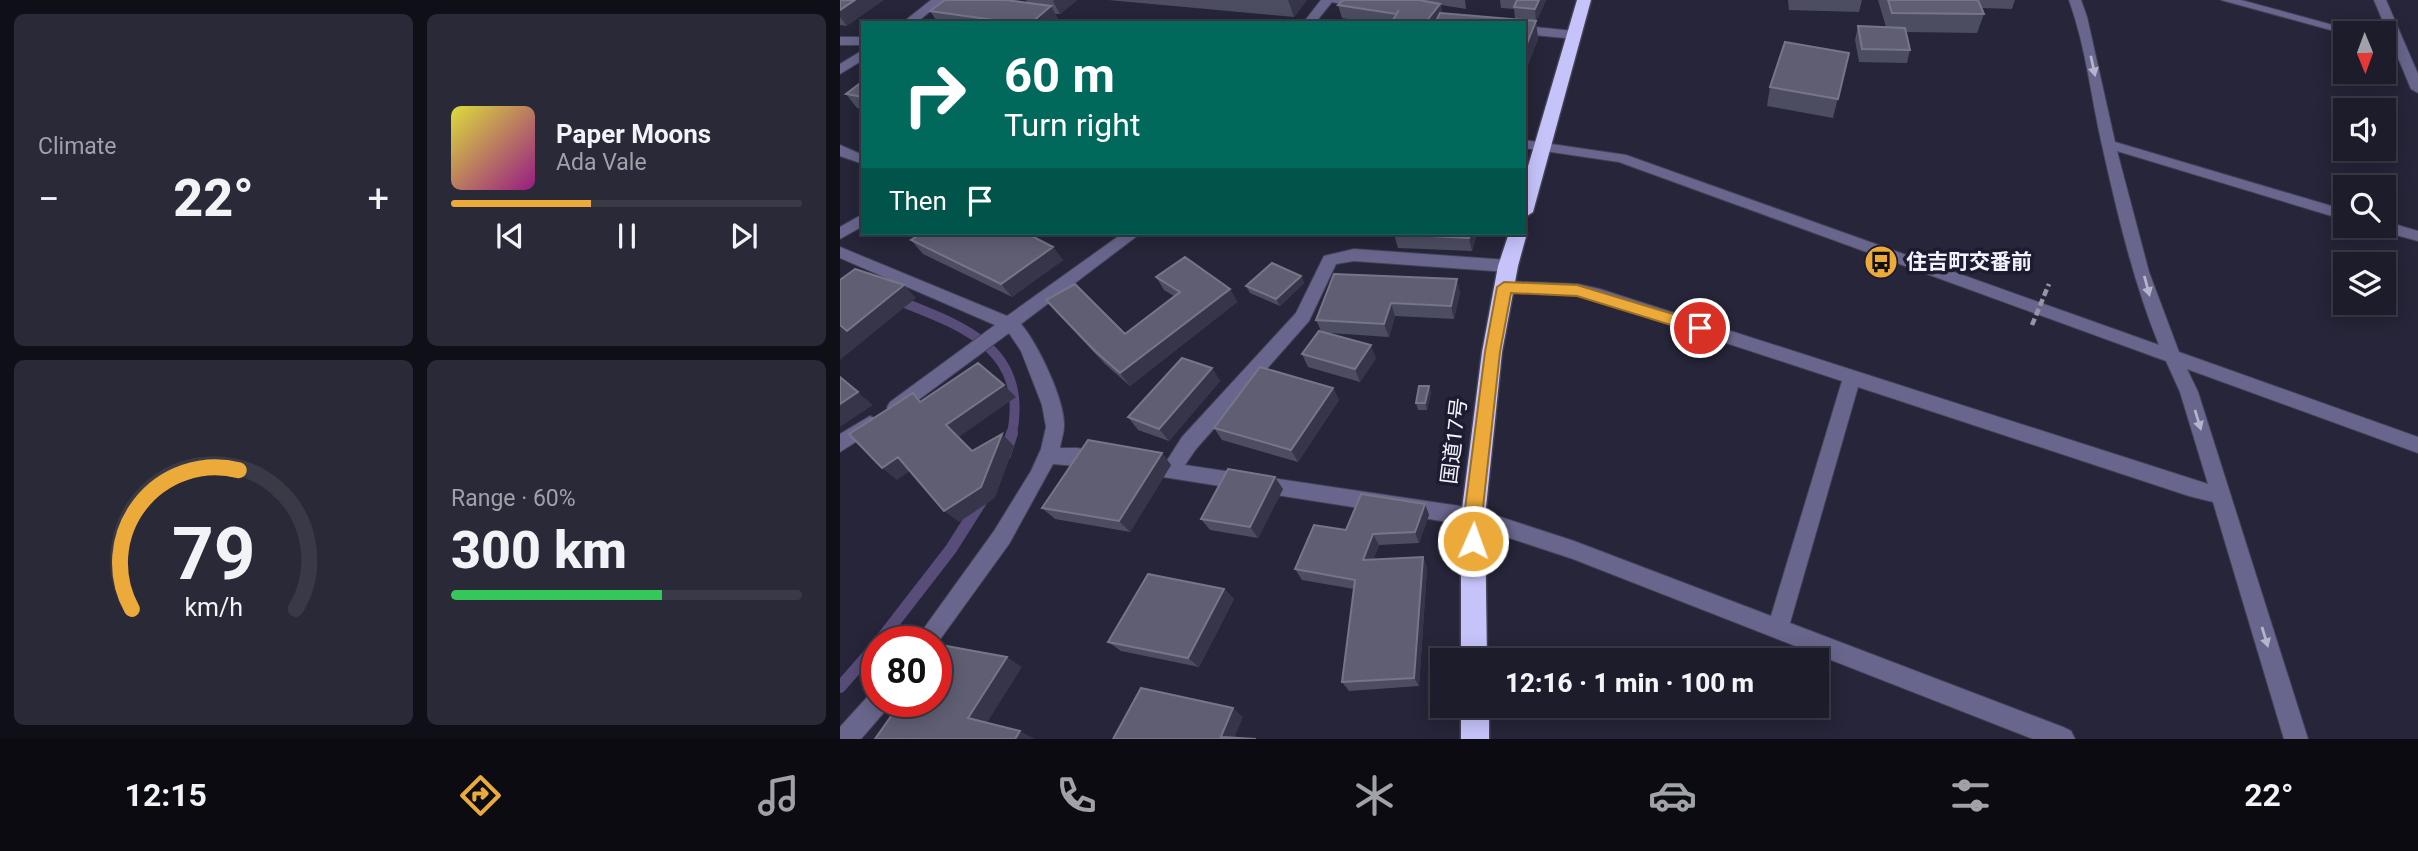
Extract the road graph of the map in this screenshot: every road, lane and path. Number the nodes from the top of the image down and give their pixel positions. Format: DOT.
graph roads {
  1 [pos="939,0"];
  2 [pos="1327,0"];
  3 [pos="1336,0"];
  4 [pos="1584,0"];
  5 [pos="2075,0"];
  6 [pos="2227,0"];
  7 [pos="2380,0"];
  8 [pos="1375,6"];
  9 [pos="1313,18"];
  10 [pos="911,21"];
  11 [pos="2387,21"];
  12 [pos="2333,27"];
  13 [pos="1526,30"];
  14 [pos="1575,35"];
  15 [pos="840,41"];
  16 [pos="861,41"];
  17 [pos="2396,45"];
  18 [pos="2396,48"];
  19 [pos="861,55"];
  20 [pos="2418,55"];
  21 [pos="840,70"];
  22 [pos="2418,89"];
  23 [pos="1526,144"];
  24 [pos="2108,144"];
  25 [pos="1543,146"];
  26 [pos="840,149"];
  27 [pos="861,159"];
  28 [pos="1526,205"];
  29 [pos="2333,211"];
  30 [pos="861,220"];
  31 [pos="2396,230"];
  32 [pos="840,234"];
  33 [pos="1130,235"];
  34 [pos="1517,235"];
  35 [pos="2418,236"];
  36 [pos="840,252"];
  37 [pos="1506,276"];
  38 [pos="2049,284"];
  39 [pos="1011,324"];
  40 [pos="2032,324"];
  41 [pos="2171,358"];
  42 [pos="1852,377"];
  43 [pos="840,444"];
  44 [pos="2418,445"];
  45 [pos="1047,456"];
  46 [pos="1170,471"];
  47 [pos="2221,495"];
  48 [pos="1473,517"];
  49 [pos="936,626"];
  50 [pos="1778,629"];
  51 [pos="1475,648"];
  52 [pos="865,717"];
  53 [pos="1475,718"];
  54 [pos="845,739"];
  55 [pos="1475,739"];
  56 [pos="2063,739"];
  57 [pos="2296,739"];
  1 -- 10 [label="street"];
  2 -- 9 [label="street"];
  3 -- 8 [label="street"];
  4 -- 14 [label="highway"];
  5 -- 24 [label="street, one-way"];
  6 -- 12 [label="street"];
  7 -- 11 [label="street"];
  13 -- 14 [label="street"];
  14 -- 25 [label="highway"];
  15 -- 16 [label="street"];
  17 -- 20 [label="street"];
  18 -- 22 [label="street"];
  19 -- 21 [label="street"];
  23 -- 25 [label="street"];
  24 -- 29 [label="street"];
  24 -- 41 [label="street, one-way"];
  25 -- 28 [label="highway"];
  25 -- 41 [label="street"];
  26 -- 27 [label="street"];
  30 -- 32 [label="street"];
  31 -- 35 [label="street"];
  33 -- 39 [label="street"];
  34 -- 37 [label="highway, 国道17号"];
  36 -- 39 [label="street"];
  37 -- 42 [label="street"];
  37 -- 46 [label="street"];
  37 -- 48 [label="highway, 国道17号"];
  38 -- 40 [label="path, bridge"];
  39 -- 43 [label="street"];
  39 -- 45 [label="street"];
  41 -- 44 [label="street"];
  41 -- 47 [label="street, one-way"];
  42 -- 47 [label="street"];
  42 -- 50 [label="street"];
  45 -- 46 [label="street"];
  45 -- 49 [label="street"];
  46 -- 48 [label="street"];
  47 -- 57 [label="street, one-way"];
  48 -- 50 [label="street"];
  48 -- 51 [label="highway, 国道17号"];
  50 -- 56 [label="street"];
  52 -- 54 [label="street"];
  53 -- 55 [label="highway"];
}
